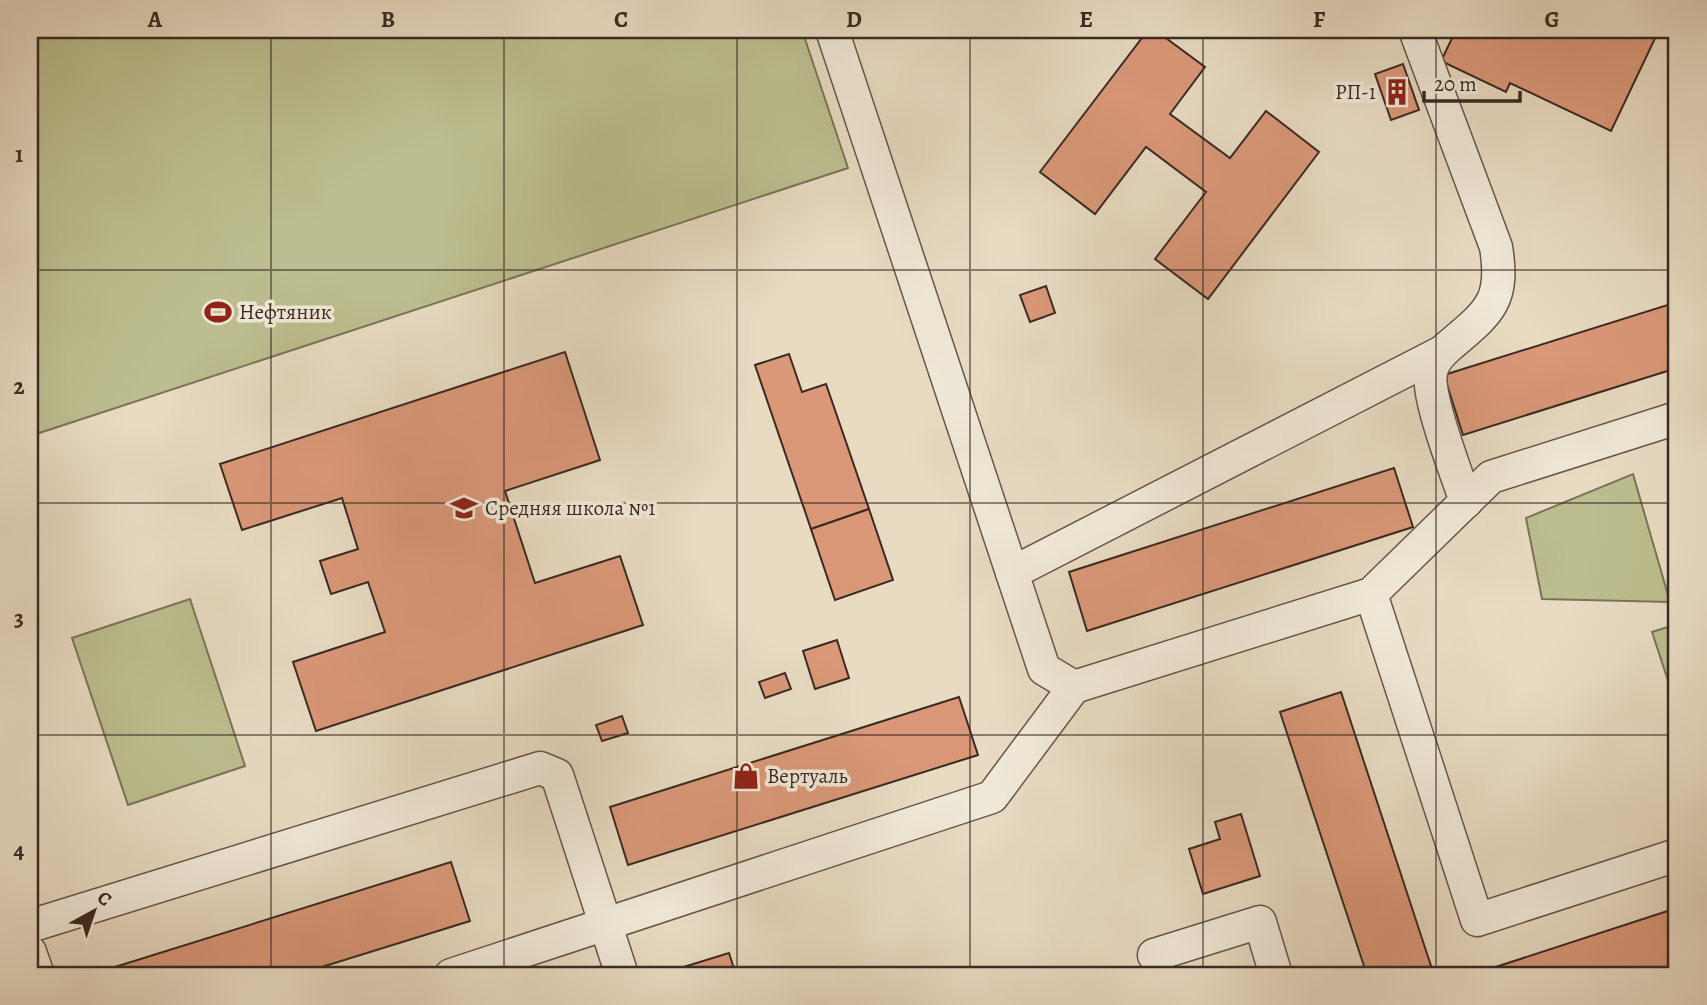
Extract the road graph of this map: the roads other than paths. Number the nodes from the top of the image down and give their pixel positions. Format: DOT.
graph roads {
  1 [pos="832,30"];
  2 [pos="1415,30"];
  3 [pos="1442,352"];
  4 [pos="1677,418"];
  5 [pos="1466,502"];
  6 [pos="1012,573"];
  7 [pos="1371,594"];
  8 [pos="1074,687"];
  9 [pos="1677,855"];
  10 [pos="606,925"];
  11 [pos="30,926"];
  12 [pos="30,952"];
  13 [pos="1154,956"];
  14 [pos="38,975"];
  15 [pos="451,975"];
  16 [pos="622,975"];
  17 [pos="1276,975"];
  1 -- 6 [label="lane"];
  2 -- 3 [label="lane"];
  3 -- 5 [label="lane"];
  3 -- 6 [label="lane"];
  4 -- 5 [label="lane"];
  5 -- 7 [label="lane"];
  6 -- 8 [label="lane"];
  7 -- 8 [label="lane"];
  7 -- 9 [label="lane"];
  8 -- 10 [label="lane"];
  10 -- 11 [label="lane"];
  10 -- 15 [label="lane"];
  10 -- 16 [label="lane"];
  12 -- 14 [label="lane"];
  13 -- 17 [label="lane"];
}
